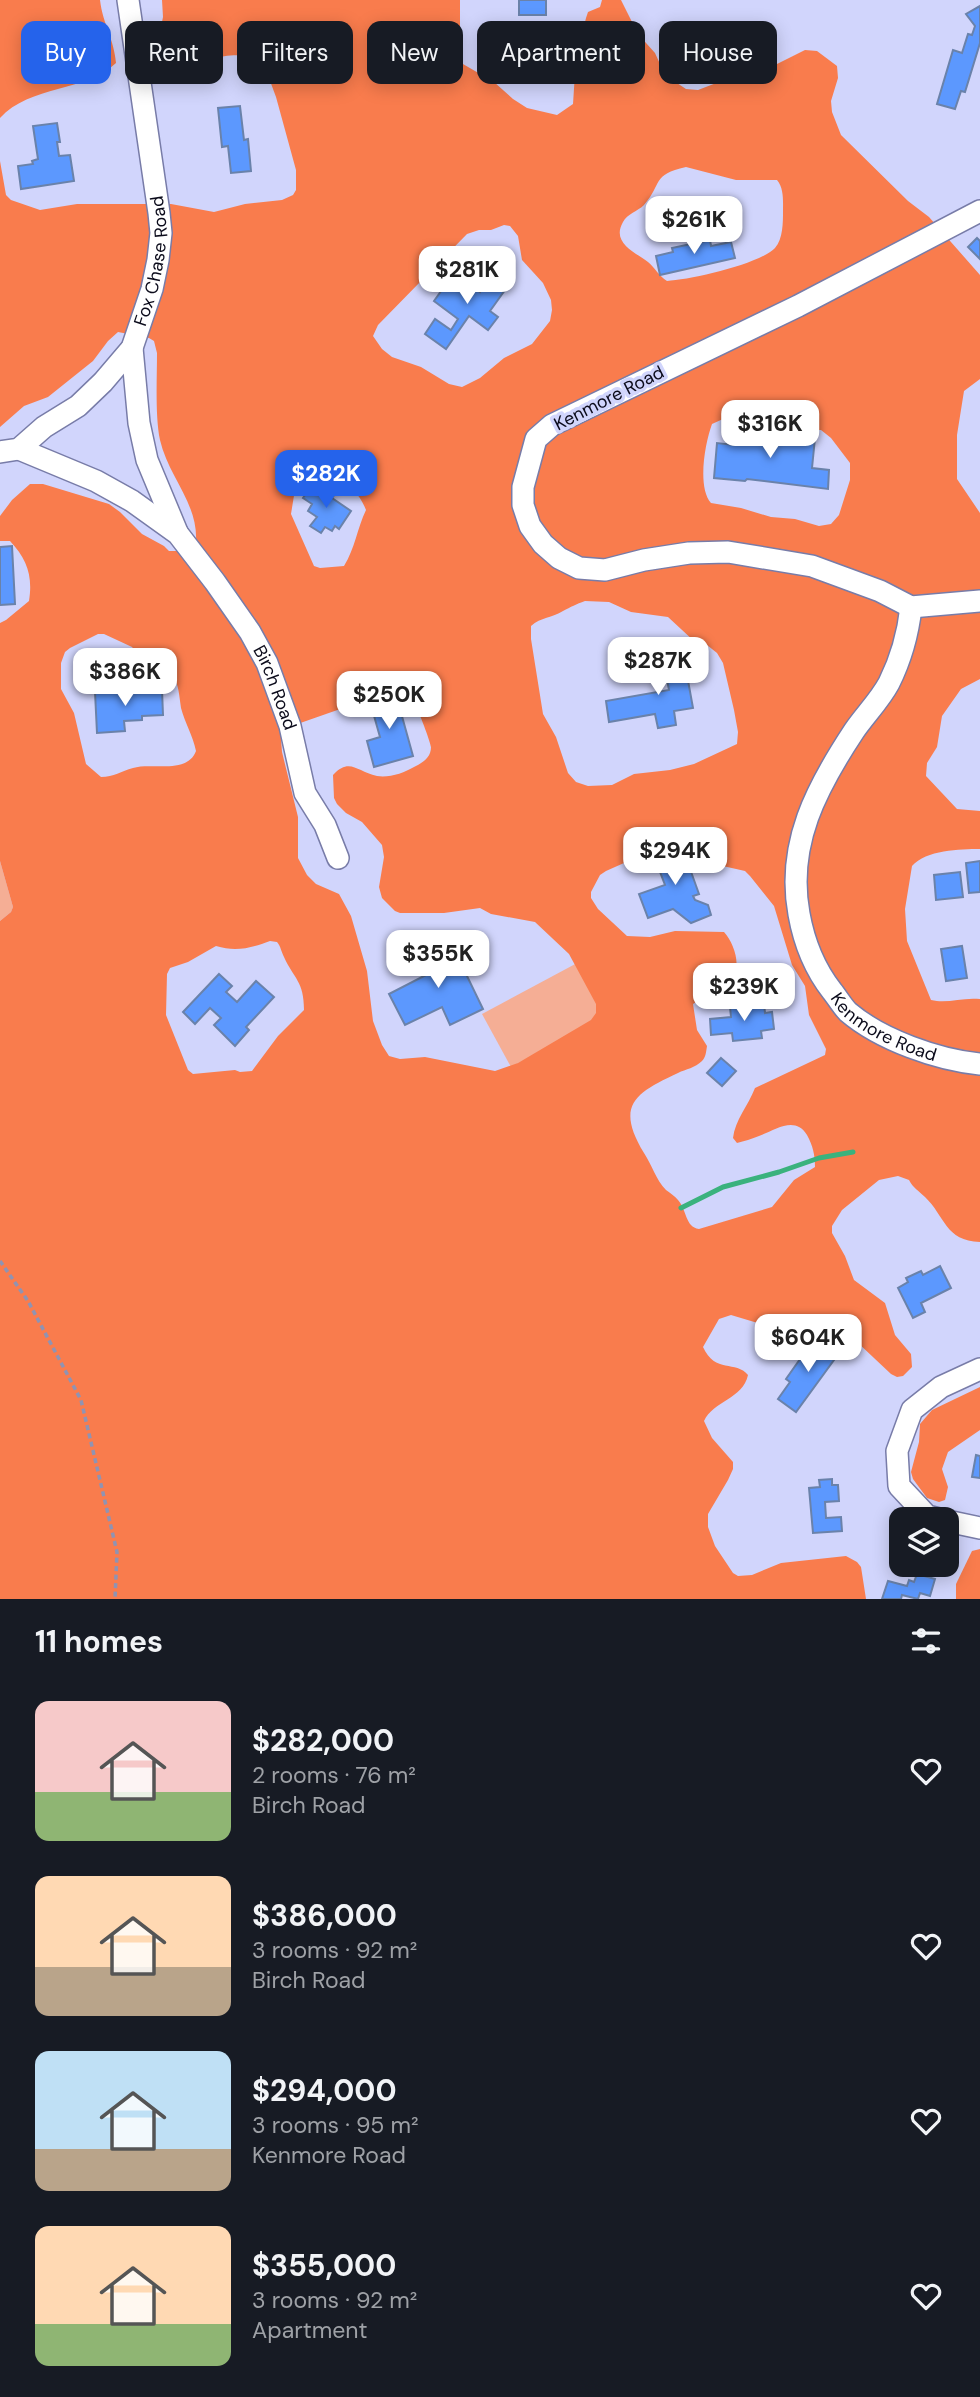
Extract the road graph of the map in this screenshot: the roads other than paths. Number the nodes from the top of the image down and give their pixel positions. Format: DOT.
graph roads {
  1 [pos="128,0"];
  2 [pos="980,211"];
  3 [pos="132,348"];
  4 [pos="9,450"];
  5 [pos="178,534"];
  6 [pos="980,601"];
  7 [pos="911,607"];
  8 [pos="338,858"];
  9 [pos="980,1064"];
  10 [pos="980,1369"];
  11 [pos="918,1507"];
  12 [pos="959,1524"];
  13 [pos="980,1528"];
  1 -- 3 [label="street, Fox Chase Road"];
  2 -- 7 [label="street, Kenmore Road"];
  3 -- 4 [label="street, Fox Chase Road"];
  3 -- 5 [label="street, Birch Road"];
  4 -- 5 [label="street, Birch Road"];
  5 -- 8 [label="street, Birch Road"];
  6 -- 7 [label="street"];
  7 -- 9 [label="street, Kenmore Road"];
  10 -- 11 [label="street"];
  12 -- 13 [label="street"];
}
